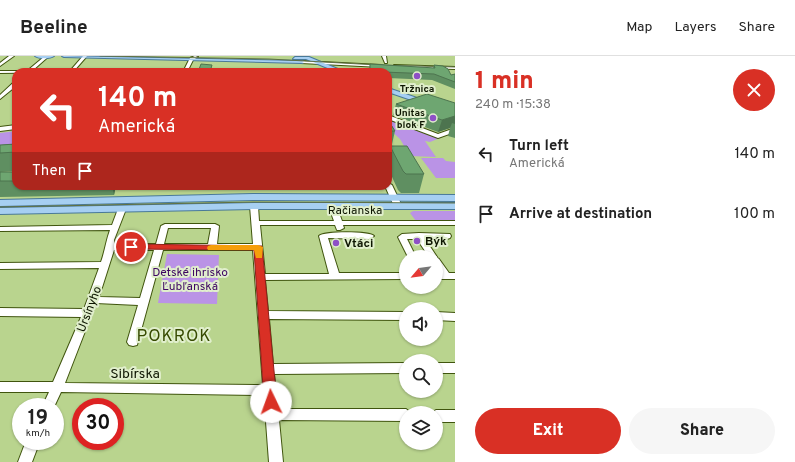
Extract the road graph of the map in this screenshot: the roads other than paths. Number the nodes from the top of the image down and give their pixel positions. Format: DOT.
graph roads {
  1 [pos="12,56"];
  2 [pos="37,56"];
  3 [pos="47,56"];
  4 [pos="52,56"];
  5 [pos="64,56"];
  6 [pos="85,56"];
  7 [pos="162,56"];
  8 [pos="182,56"];
  9 [pos="282,56"];
  10 [pos="384,56"];
  11 [pos="292,57"];
  12 [pos="194,58"];
  13 [pos="275,58"];
  14 [pos="303,59"];
  15 [pos="386,62"];
  16 [pos="318,63"];
  17 [pos="0,65"];
  18 [pos="338,65"];
  19 [pos="455,67"];
  20 [pos="34,68"];
  21 [pos="74,68"];
  22 [pos="188,68"];
  23 [pos="328,68"];
  24 [pos="329,68"];
  25 [pos="333,68"];
  26 [pos="0,72"];
  27 [pos="12,72"];
  28 [pos="12,87"];
  29 [pos="392,90"];
  30 [pos="4,94"];
  31 [pos="11,94"];
  32 [pos="0,98"];
  33 [pos="455,111"];
  34 [pos="392,119"];
  35 [pos="12,128"];
  36 [pos="0,129"];
  37 [pos="455,130"];
  38 [pos="390,190"];
  39 [pos="455,198"];
  40 [pos="396,202"];
  41 [pos="254,206"];
  42 [pos="455,206"];
  43 [pos="0,209"];
  44 [pos="122,209"];
  45 [pos="334,210"];
  46 [pos="256,223"];
  47 [pos="284,223"];
  48 [pos="455,223"];
  49 [pos="412,224"];
  50 [pos="115,227"];
  51 [pos="340,228"];
  52 [pos="0,229"];
  53 [pos="286,233"];
  54 [pos="418,234"];
  55 [pos="370,236"];
  56 [pos="447,236"];
  57 [pos="111,247"];
  58 [pos="159,247"];
  59 [pos="258,247"];
  60 [pos="212,248"];
  61 [pos="408,250"];
  62 [pos="428,250"];
  63 [pos="105,265"];
  64 [pos="0,266"];
  65 [pos="335,276"];
  66 [pos="399,276"];
  67 [pos="260,277"];
  68 [pos="92,300"];
  69 [pos="144,302"];
  70 [pos="0,312"];
  71 [pos="88,312"];
  72 [pos="263,315"];
  73 [pos="399,316"];
  74 [pos="443,316"];
  75 [pos="455,317"];
  76 [pos="133,342"];
  77 [pos="399,368"];
  78 [pos="443,368"];
  79 [pos="455,368"];
  80 [pos="268,369"];
  81 [pos="0,387"];
  82 [pos="57,388"];
  83 [pos="270,391"];
  84 [pos="52,398"];
  85 [pos="272,414"];
  86 [pos="399,415"];
  87 [pos="443,416"];
  88 [pos="455,416"];
  89 [pos="29,450"];
  90 [pos="24,462"];
  91 [pos="276,462"];
  1 -- 17 [label="street"];
  2 -- 3 [label="main road"];
  3 -- 4 [label="main road"];
  3 -- 20 [label="street"];
  5 -- 6 [label="main road"];
  6 -- 12 [label="main road"];
  6 -- 21 [label="street"];
  7 -- 8 [label="main road"];
  8 -- 12 [label="main road"];
  9 -- 13 [label="main road"];
  10 -- 15 [label="street"];
  11 -- 13 [label="main road"];
  11 -- 14 [label="main road"];
  12 -- 13 [label="main road"];
  12 -- 14 [label="main road"];
  12 -- 22 [label="street"];
  14 -- 15 [label="street"];
  14 -- 16 [label="main road"];
  14 -- 23 [label="main road"];
  15 -- 19 [label="street"];
  16 -- 18 [label="street"];
  16 -- 24 [label="main road"];
  18 -- 19 [label="street"];
  18 -- 25 [label="main road"];
  26 -- 27 [label="street"];
  28 -- 30 [label="street"];
  29 -- 33 [label="main road"];
  30 -- 31 [label="street"];
  30 -- 32 [label="street"];
  34 -- 37 [label="street"];
  35 -- 36 [label="street"];
  38 -- 40 [label="street"];
  39 -- 40 [label="main road, Račianska"];
  40 -- 41 [label="main road, Račianska"];
  40 -- 42 [label="main road, Račianska"];
  40 -- 43 [label="main road, Račianska"];
  41 -- 44 [label="main road, Račianska"];
  41 -- 46 [label="street"];
  43 -- 44 [label="main road, Račianska"];
  44 -- 50 [label="street, Ursínyho"];
  45 -- 51 [label="street"];
  46 -- 47 [label="street, Račianska"];
  46 -- 59 [label="street"];
  47 -- 51 [label="street, Račianska"];
  47 -- 53 [label="street"];
  48 -- 49 [label="street, Račianska"];
  49 -- 51 [label="street, Račianska"];
  49 -- 54 [label="street"];
  50 -- 52 [label="street"];
  50 -- 57 [label="street, Ursínyho"];
  54 -- 56 [label="street"];
  54 -- 61 [label="street"];
  54 -- 62 [label="street"];
  55 -- 65 [label="street"];
  57 -- 58 [label="street"];
  57 -- 63 [label="street, Ursínyho"];
  58 -- 60 [label="street"];
  58 -- 60 [label="street"];
  58 -- 69 [label="street"];
  59 -- 60 [label="street"];
  59 -- 67 [label="street"];
  63 -- 64 [label="street"];
  63 -- 68 [label="street, Ursínyho"];
  65 -- 66 [label="street"];
  65 -- 67 [label="street"];
  67 -- 72 [label="street"];
  68 -- 69 [label="street"];
  68 -- 71 [label="street, Ursínyho"];
  69 -- 76 [label="street"];
  70 -- 71 [label="street"];
  71 -- 82 [label="street, Ursínyho"];
  72 -- 73 [label="street"];
  72 -- 80 [label="street"];
  74 -- 75 [label="street"];
  77 -- 80 [label="street"];
  78 -- 79 [label="street"];
  80 -- 83 [label="street"];
  81 -- 82 [label="street, Sibírska"];
  82 -- 83 [label="street, Sibírska"];
  82 -- 84 [label="street, Ursínyho"];
  83 -- 85 [label="street"];
  85 -- 86 [label="street"];
  85 -- 91 [label="street"];
  87 -- 88 [label="street"];
  89 -- 90 [label="street"];
}
